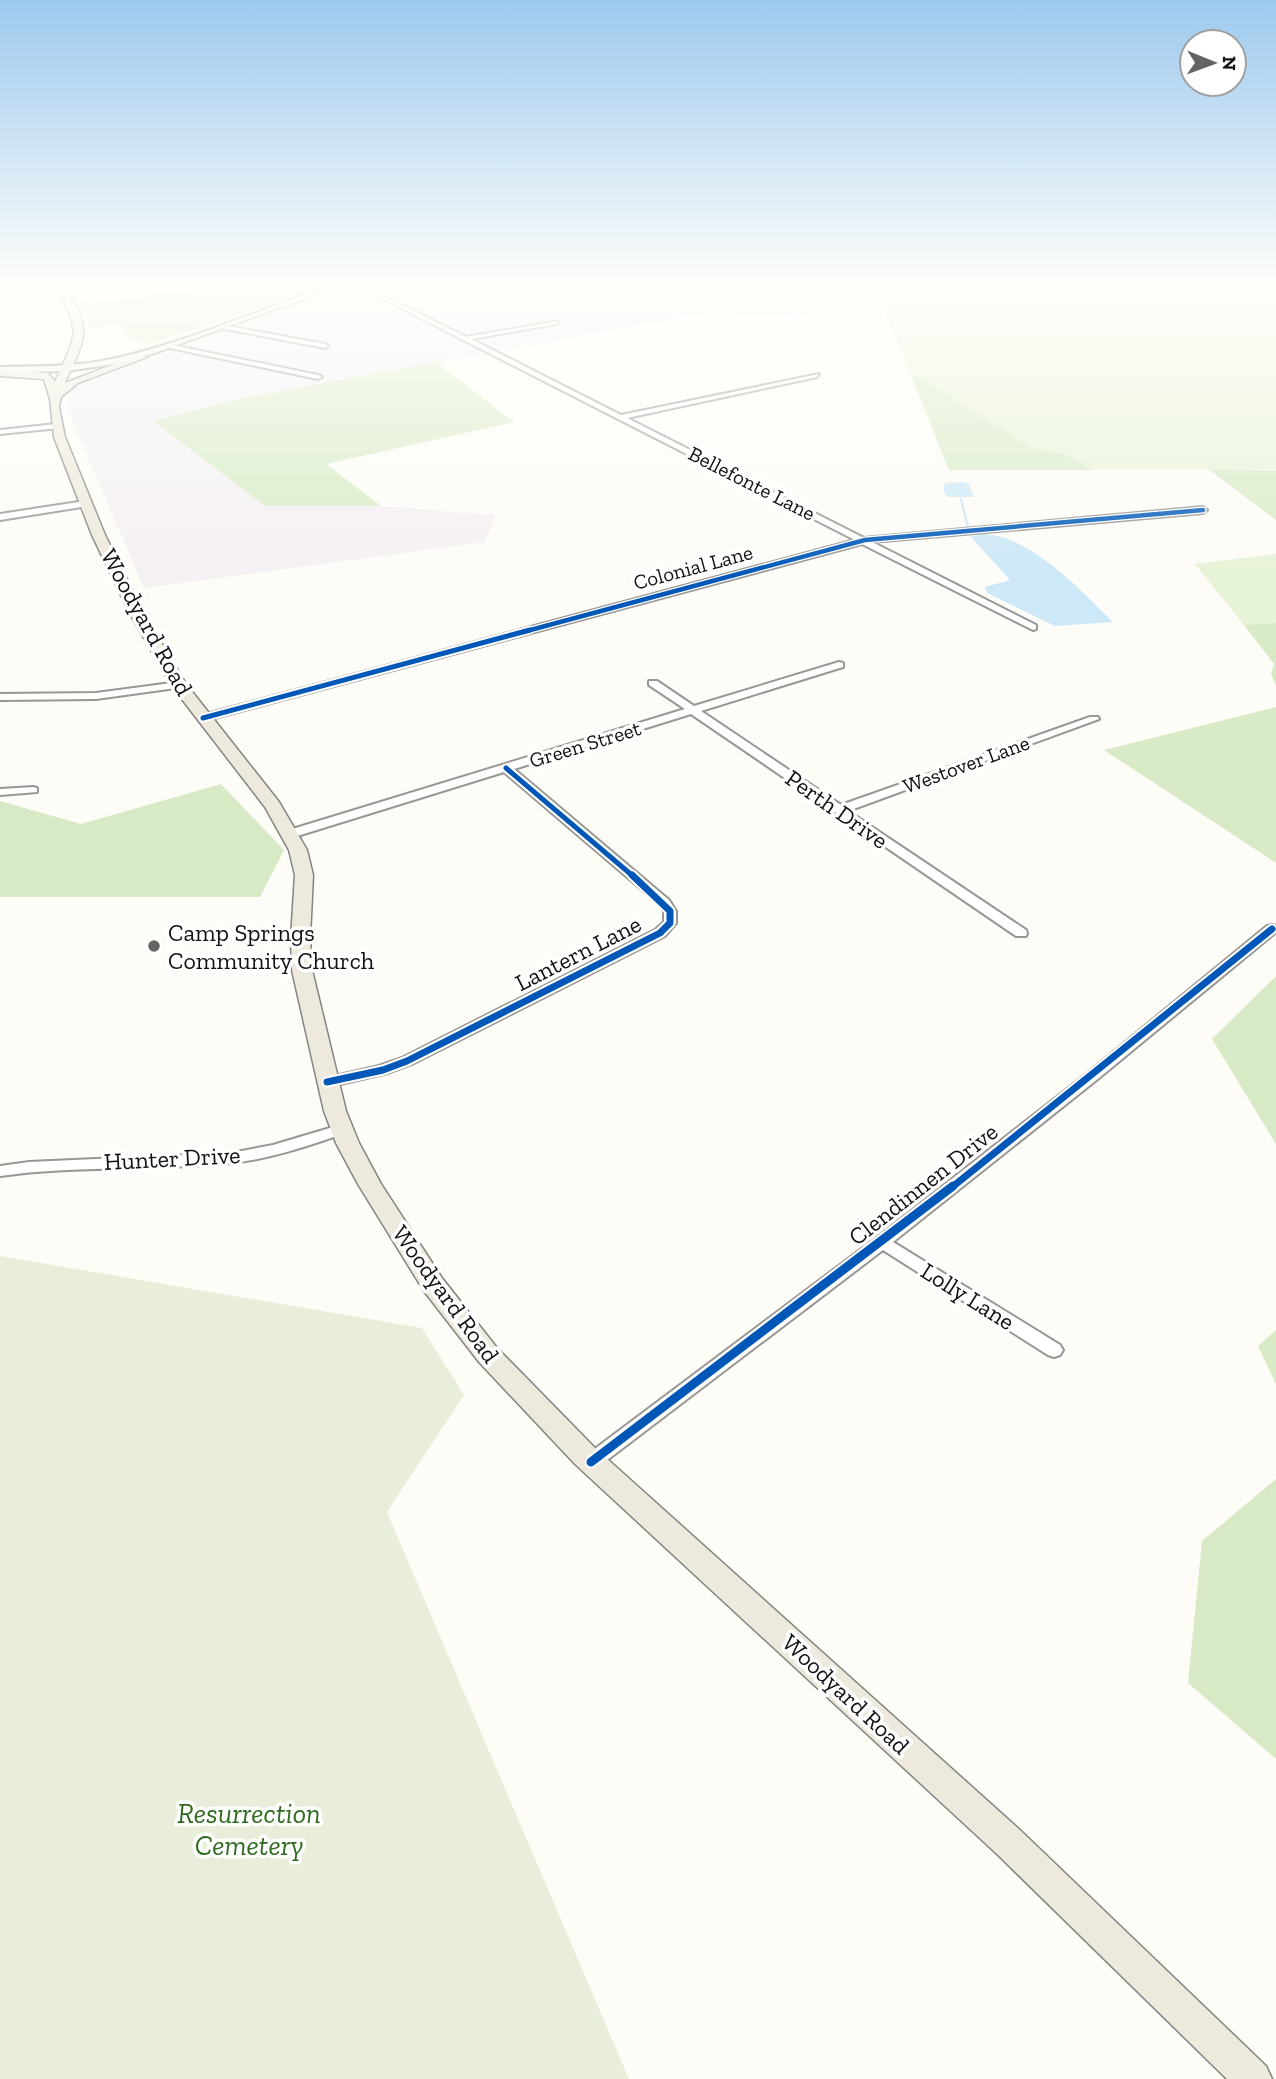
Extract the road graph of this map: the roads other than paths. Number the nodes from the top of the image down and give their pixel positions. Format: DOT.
graph roads {
  1 [pos="50,382"];
  2 [pos="61,382"];
  3 [pos="74,382"];
  4 [pos="551,382"];
  5 [pos="784,382"];
  6 [pos="54,397"];
  7 [pos="621,417"];
  8 [pos="56,426"];
  9 [pos="0,432"];
  10 [pos="85,504"];
  11 [pos="1203,510"];
  12 [pos="0,517"];
  13 [pos="865,540"];
  14 [pos="1033,627"];
  15 [pos="839,665"];
  16 [pos="653,683"];
  17 [pos="179,685"];
  18 [pos="0,696"];
  19 [pos="694,711"];
  20 [pos="204,718"];
  21 [pos="1094,719"];
  22 [pos="506,768"];
  23 [pos="33,790"];
  24 [pos="0,792"];
  25 [pos="839,810"];
  26 [pos="290,834"];
  27 [pos="1272,929"];
  28 [pos="1021,933"];
  29 [pos="327,1082"];
  30 [pos="341,1130"];
  31 [pos="0,1171"];
  32 [pos="882,1242"];
  33 [pos="1054,1350"];
  34 [pos="592,1462"];
  35 [pos="1253,2079"];
  1 -- 6 [label="main road"];
  2 -- 6 [label="main road, Woodyard Road"];
  3 -- 6 [label="main road"];
  4 -- 7 [label="street, Bellefonte Lane"];
  5 -- 7 [label="street"];
  6 -- 8 [label="main road, Woodyard Road"];
  7 -- 13 [label="street, Bellefonte Lane"];
  8 -- 9 [label="street"];
  8 -- 10 [label="main road, Woodyard Road"];
  10 -- 12 [label="street"];
  10 -- 17 [label="main road, Woodyard Road"];
  11 -- 13 [label="street, Colonial Lane"];
  13 -- 14 [label="street, Bellefonte Lane"];
  13 -- 20 [label="street, Colonial Lane"];
  15 -- 19 [label="street, Green Street"];
  16 -- 19 [label="street, Perth Drive"];
  17 -- 18 [label="street"];
  17 -- 20 [label="main road, Woodyard Road"];
  19 -- 22 [label="street, Green Street"];
  19 -- 25 [label="street, Perth Drive"];
  20 -- 26 [label="main road, Woodyard Road"];
  21 -- 25 [label="street, Westover Lane"];
  22 -- 26 [label="street, Green Street"];
  22 -- 29 [label="street, Lantern Lane"];
  23 -- 24 [label="street"];
  25 -- 28 [label="street, Perth Drive"];
  26 -- 29 [label="main road, Woodyard Road"];
  27 -- 32 [label="street, Clendinnen Drive"];
  29 -- 30 [label="main road, Woodyard Road"];
  30 -- 31 [label="street, Hunter Drive"];
  30 -- 34 [label="main road, Woodyard Road"];
  32 -- 33 [label="street, Lolly Lane"];
  32 -- 34 [label="street, Clendinnen Drive"];
  34 -- 35 [label="main road, Woodyard Road"];
}
